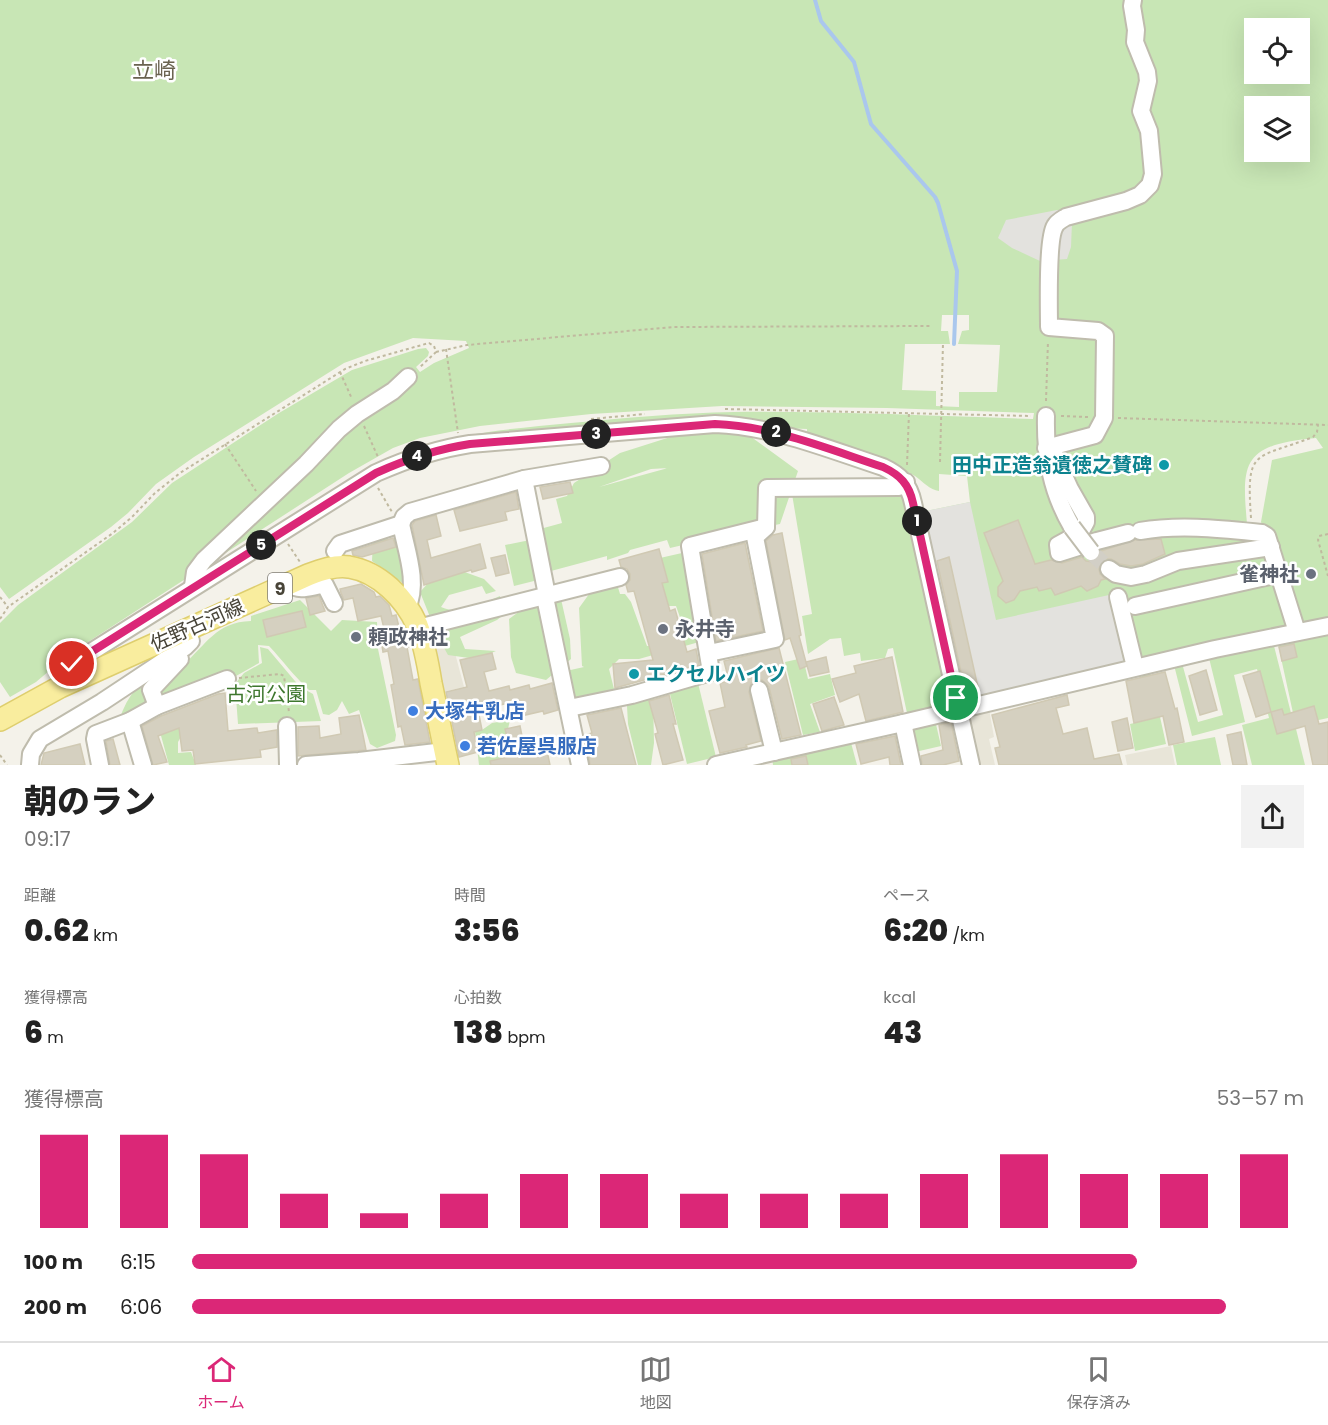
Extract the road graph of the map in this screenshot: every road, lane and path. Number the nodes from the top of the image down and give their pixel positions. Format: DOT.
graph roads {
  1 [pos="1133,0"];
  2 [pos="931,326"];
  3 [pos="943,343"];
  4 [pos="446,350"];
  5 [pos="436,352"];
  6 [pos="1048,352"];
  7 [pos="408,377"];
  8 [pos="909,413"];
  9 [pos="1046,416"];
  10 [pos="1318,425"];
  11 [pos="458,434"];
  12 [pos="225,444"];
  13 [pos="1049,448"];
  14 [pos="940,462"];
  15 [pos="601,466"];
  16 [pos="906,475"];
  17 [pos="524,479"];
  18 [pos="374,480"];
  19 [pos="264,505"];
  20 [pos="398,520"];
  21 [pos="766,526"];
  22 [pos="1252,532"];
  23 [pos="1328,534"];
  24 [pos="284,536"];
  25 [pos="1271,547"];
  26 [pos="335,551"];
  27 [pos="1091,552"];
  28 [pos="301,564"];
  29 [pos="1109,569"];
  30 [pos="1279,574"];
  31 [pos="1328,576"];
  32 [pos="620,577"];
  33 [pos="290,584"];
  34 [pos="193,586"];
  35 [pos="547,595"];
  36 [pos="0,597"];
  37 [pos="1119,597"];
  38 [pos="334,603"];
  39 [pos="1135,606"];
  40 [pos="8,607"];
  41 [pos="407,608"];
  42 [pos="0,619"];
  43 [pos="1328,626"];
  44 [pos="418,628"];
  45 [pos="1297,632"];
  46 [pos="190,635"];
  47 [pos="709,653"];
  48 [pos="1135,667"];
  49 [pos="227,679"];
  50 [pos="60,687"];
  51 [pos="759,690"];
  52 [pos="157,706"];
  53 [pos="569,708"];
  54 [pos="959,709"];
  55 [pos="0,720"];
  56 [pos="130,721"];
  57 [pos="903,723"];
  58 [pos="286,726"];
  59 [pos="774,752"];
  60 [pos="0,755"];
  61 [pos="446,758"];
  62 [pos="7,765"];
  63 [pos="30,765"];
  64 [pos="100,765"];
  65 [pos="143,765"];
  66 [pos="288,765"];
  67 [pos="306,765"];
  68 [pos="580,765"];
  69 [pos="716,765"];
  70 [pos="912,765"];
  71 [pos="971,765"];
  1 -- 13 [label="street"];
  2 -- 4 [label="path"];
  3 -- 14 [label="path"];
  4 -- 5 [label="path"];
  4 -- 11 [label="path"];
  5 -- 7 [label="path"];
  5 -- 12 [label="path"];
  6 -- 9 [label="path"];
  7 -- 19 [label="street"];
  8 -- 16 [label="path"];
  9 -- 13 [label="street"];
  10 -- 22 [label="path"];
  12 -- 19 [label="path"];
  12 -- 40 [label="path"];
  13 -- 22 [label="street"];
  13 -- 27 [label="street, bridge"];
  15 -- 17 [label="street"];
  16 -- 21 [label="street"];
  16 -- 34 [label="street"];
  16 -- 54 [label="street"];
  17 -- 20 [label="street"];
  17 -- 35 [label="street"];
  18 -- 20 [label="path"];
  19 -- 34 [label="street"];
  20 -- 26 [label="street"];
  20 -- 41 [label="street"];
  21 -- 47 [label="street"];
  21 -- 47 [label="street"];
  22 -- 25 [label="street"];
  23 -- 31 [label="path"];
  24 -- 28 [label="path"];
  25 -- 29 [label="street"];
  25 -- 30 [label="street"];
  30 -- 39 [label="street"];
  30 -- 45 [label="street"];
  32 -- 35 [label="street"];
  33 -- 38 [label="street"];
  33 -- 41 [label="main road, 佐野古河線 / 9"];
  33 -- 46 [label="main road, 佐野古河線 / 9"];
  34 -- 50 [label="street"];
  35 -- 44 [label="street"];
  35 -- 53 [label="street"];
  36 -- 40 [label="path"];
  37 -- 48 [label="street"];
  40 -- 42 [label="path"];
  41 -- 44 [label="main road, 佐野古河線 / 9"];
  43 -- 45 [label="street"];
  44 -- 61 [label="main road, 佐野古河線 / 9"];
  45 -- 48 [label="street"];
  46 -- 50 [label="main road, 佐野古河線 / 9"];
  46 -- 52 [label="street"];
  46 -- 63 [label="street"];
  47 -- 53 [label="street"];
  48 -- 54 [label="street"];
  49 -- 52 [label="street"];
  49 -- 58 [label="path"];
  50 -- 55 [label="main road, 佐野古河線 / 9"];
  51 -- 59 [label="street"];
  52 -- 56 [label="street"];
  53 -- 68 [label="street"];
  54 -- 57 [label="street"];
  54 -- 71 [label="street"];
  56 -- 64 [label="street"];
  56 -- 65 [label="street"];
  57 -- 59 [label="street"];
  57 -- 70 [label="street"];
  58 -- 66 [label="street"];
  59 -- 69 [label="street"];
  60 -- 62 [label="path"];
  61 -- 67 [label="street"];
}
